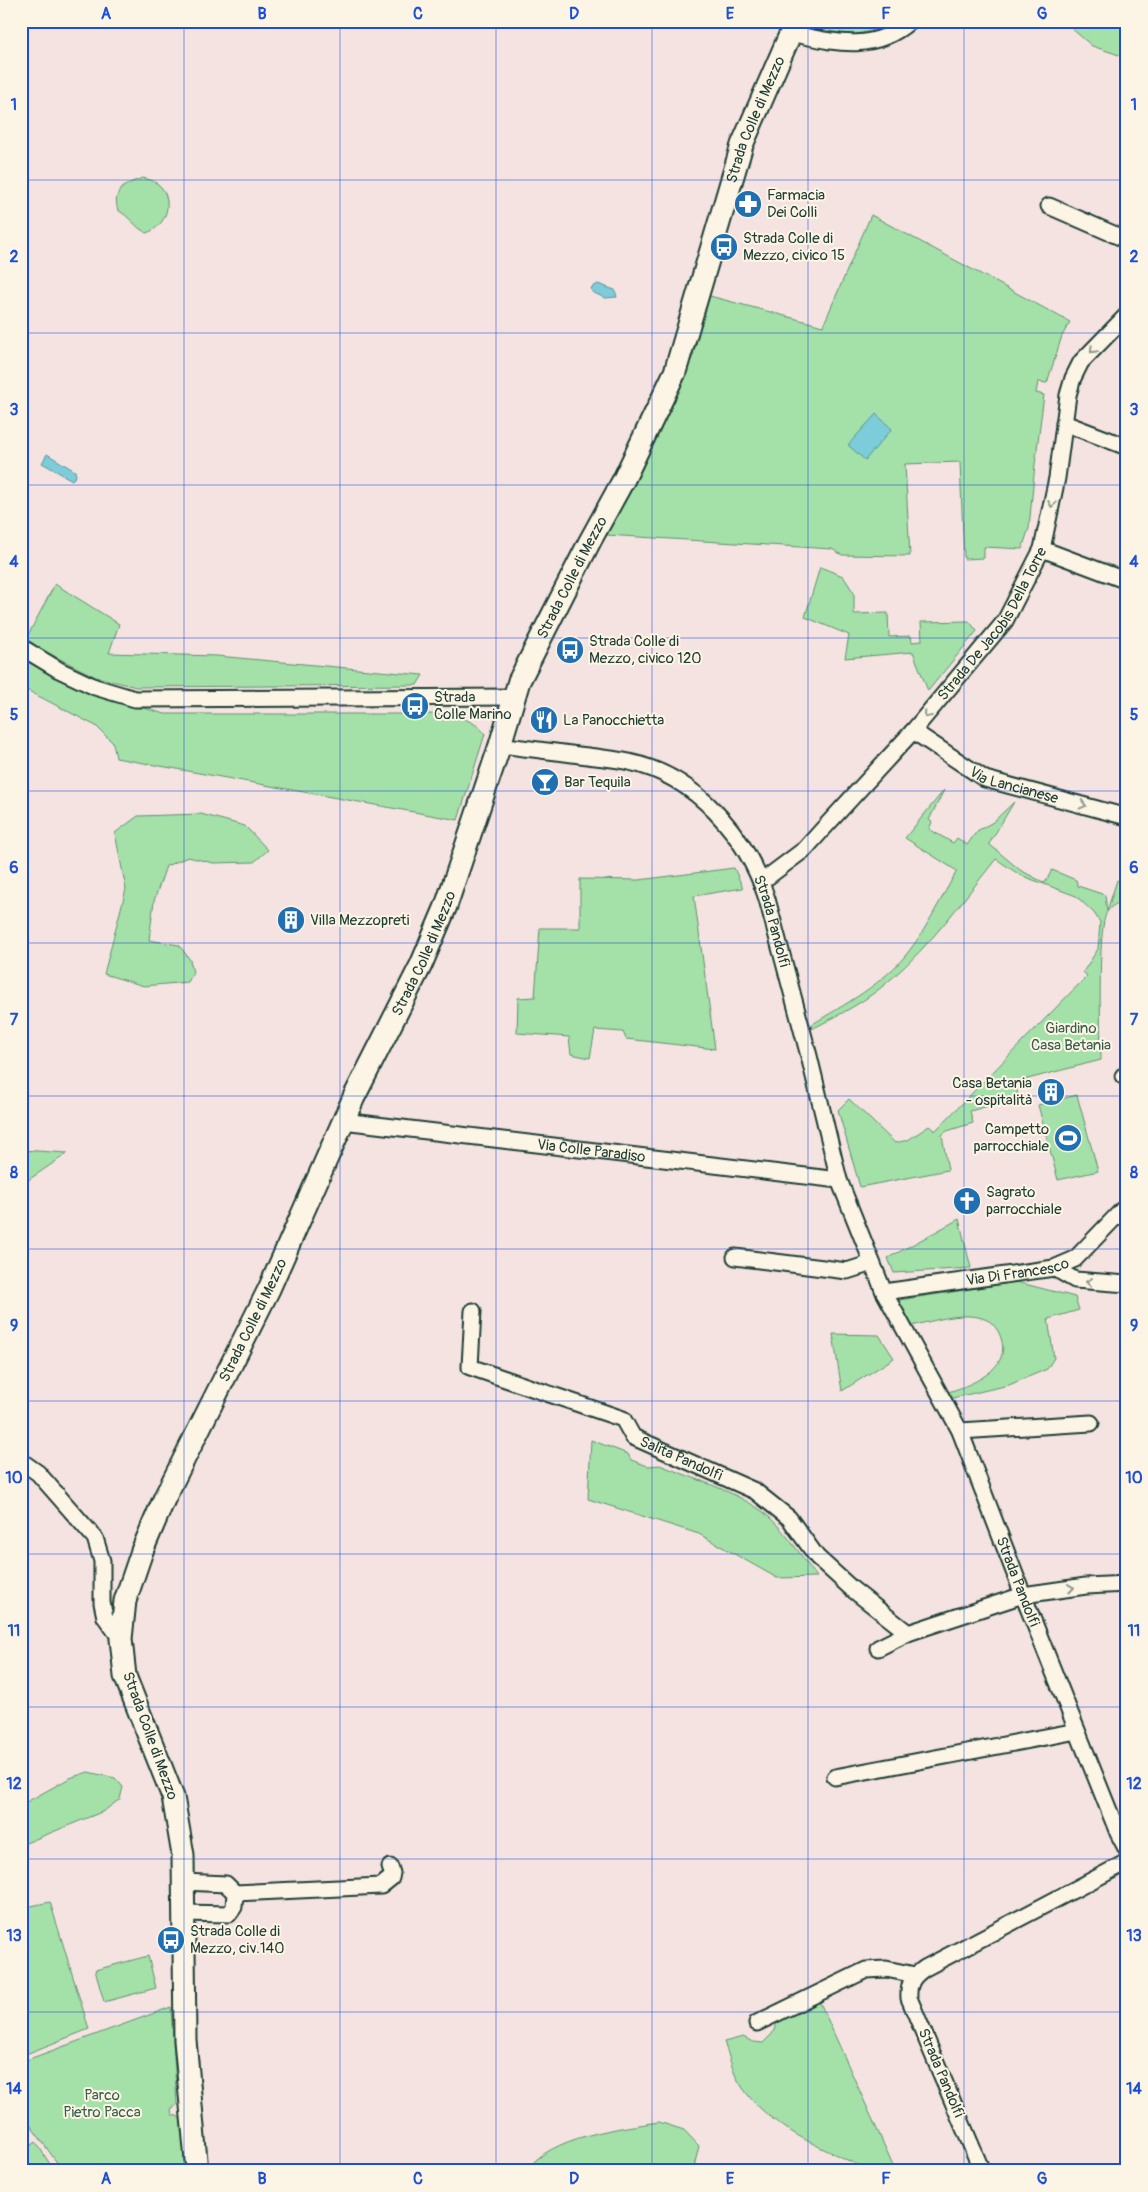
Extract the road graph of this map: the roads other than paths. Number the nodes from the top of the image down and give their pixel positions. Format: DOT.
graph roads {
  1 [pos="910,21"];
  2 [pos="793,27"];
  3 [pos="1049,206"];
  4 [pos="1127,240"];
  5 [pos="1127,315"];
  6 [pos="1064,422"];
  7 [pos="1127,447"];
  8 [pos="1042,549"];
  9 [pos="1127,581"];
  10 [pos="21,647"];
  11 [pos="514,696"];
  12 [pos="913,731"];
  13 [pos="500,745"];
  14 [pos="1127,817"];
  15 [pos="761,882"];
  16 [pos="343,1121"];
  17 [pos="839,1180"];
  18 [pos="1127,1205"];
  19 [pos="735,1257"];
  20 [pos="872,1263"];
  21 [pos="1054,1268"];
  22 [pos="1127,1284"];
  23 [pos="884,1292"];
  24 [pos="473,1311"];
  25 [pos="1091,1423"];
  26 [pos="960,1430"];
  27 [pos="21,1461"];
  28 [pos="1127,1584"];
  29 [pos="1022,1595"];
  30 [pos="908,1633"];
  31 [pos="122,1639"];
  32 [pos="878,1648"];
  33 [pos="1077,1731"];
  34 [pos="835,1778"];
  35 [pos="1127,1850"];
  36 [pos="1127,1862"];
  37 [pos="390,1867"];
  38 [pos="184,1882"];
  39 [pos="235,1893"];
  40 [pos="183,1913"];
  41 [pos="915,1975"];
  42 [pos="757,2023"];
  43 [pos="198,2171"];
  44 [pos="982,2171"];
  1 -- 2 [label="street"];
  2 -- 11 [label="street, Strada Colle di Mezzo"];
  3 -- 4 [label="street"];
  5 -- 6 [label="street, Strada De Jacobis Della Torre, one-way"];
  6 -- 7 [label="street"];
  6 -- 8 [label="street, Strada De Jacobis Della Torre, one-way"];
  8 -- 9 [label="street"];
  8 -- 12 [label="street, Strada De Jacobis Della Torre, one-way"];
  10 -- 11 [label="street"];
  11 -- 13 [label="street, Strada Colle di Mezzo"];
  12 -- 14 [label="street, Via Lancianese, one-way"];
  12 -- 15 [label="street, Strada De Jacobis Della Torre"];
  13 -- 15 [label="street, Strada Pandolfi"];
  13 -- 16 [label="street, Strada Colle di Mezzo"];
  15 -- 17 [label="street, Strada Pandolfi"];
  16 -- 17 [label="street, Via Colle Paradiso"];
  16 -- 31 [label="street, Strada Colle di Mezzo"];
  17 -- 20 [label="street, Strada Pandolfi"];
  18 -- 21 [label="street, Via Di Francesco"];
  19 -- 20 [label="street"];
  20 -- 23 [label="street, Strada Pandolfi"];
  22 -- 21 [label="street, one-way"];
  21 -- 23 [label="street, Via Di Francesco"];
  23 -- 26 [label="street, Strada Pandolfi"];
  24 -- 30 [label="street, Salita Pandolfi"];
  25 -- 26 [label="street"];
  26 -- 29 [label="street, Strada Pandolfi"];
  27 -- 31 [label="street"];
  29 -- 28 [label="street, one-way"];
  29 -- 30 [label="street"];
  29 -- 33 [label="street, Strada Pandolfi"];
  30 -- 32 [label="street"];
  31 -- 38 [label="street, Strada Colle di Mezzo"];
  33 -- 34 [label="street"];
  33 -- 35 [label="street, Strada Pandolfi"];
  36 -- 41 [label="street"];
  37 -- 39 [label="street"];
  38 -- 39 [label="street"];
  38 -- 40 [label="street, Strada Colle di Mezzo"];
  39 -- 40 [label="street"];
  40 -- 43 [label="street, Strada Colle di Mezzo"];
  41 -- 42 [label="street"];
  41 -- 44 [label="street, Strada Pandolfi"];
}
